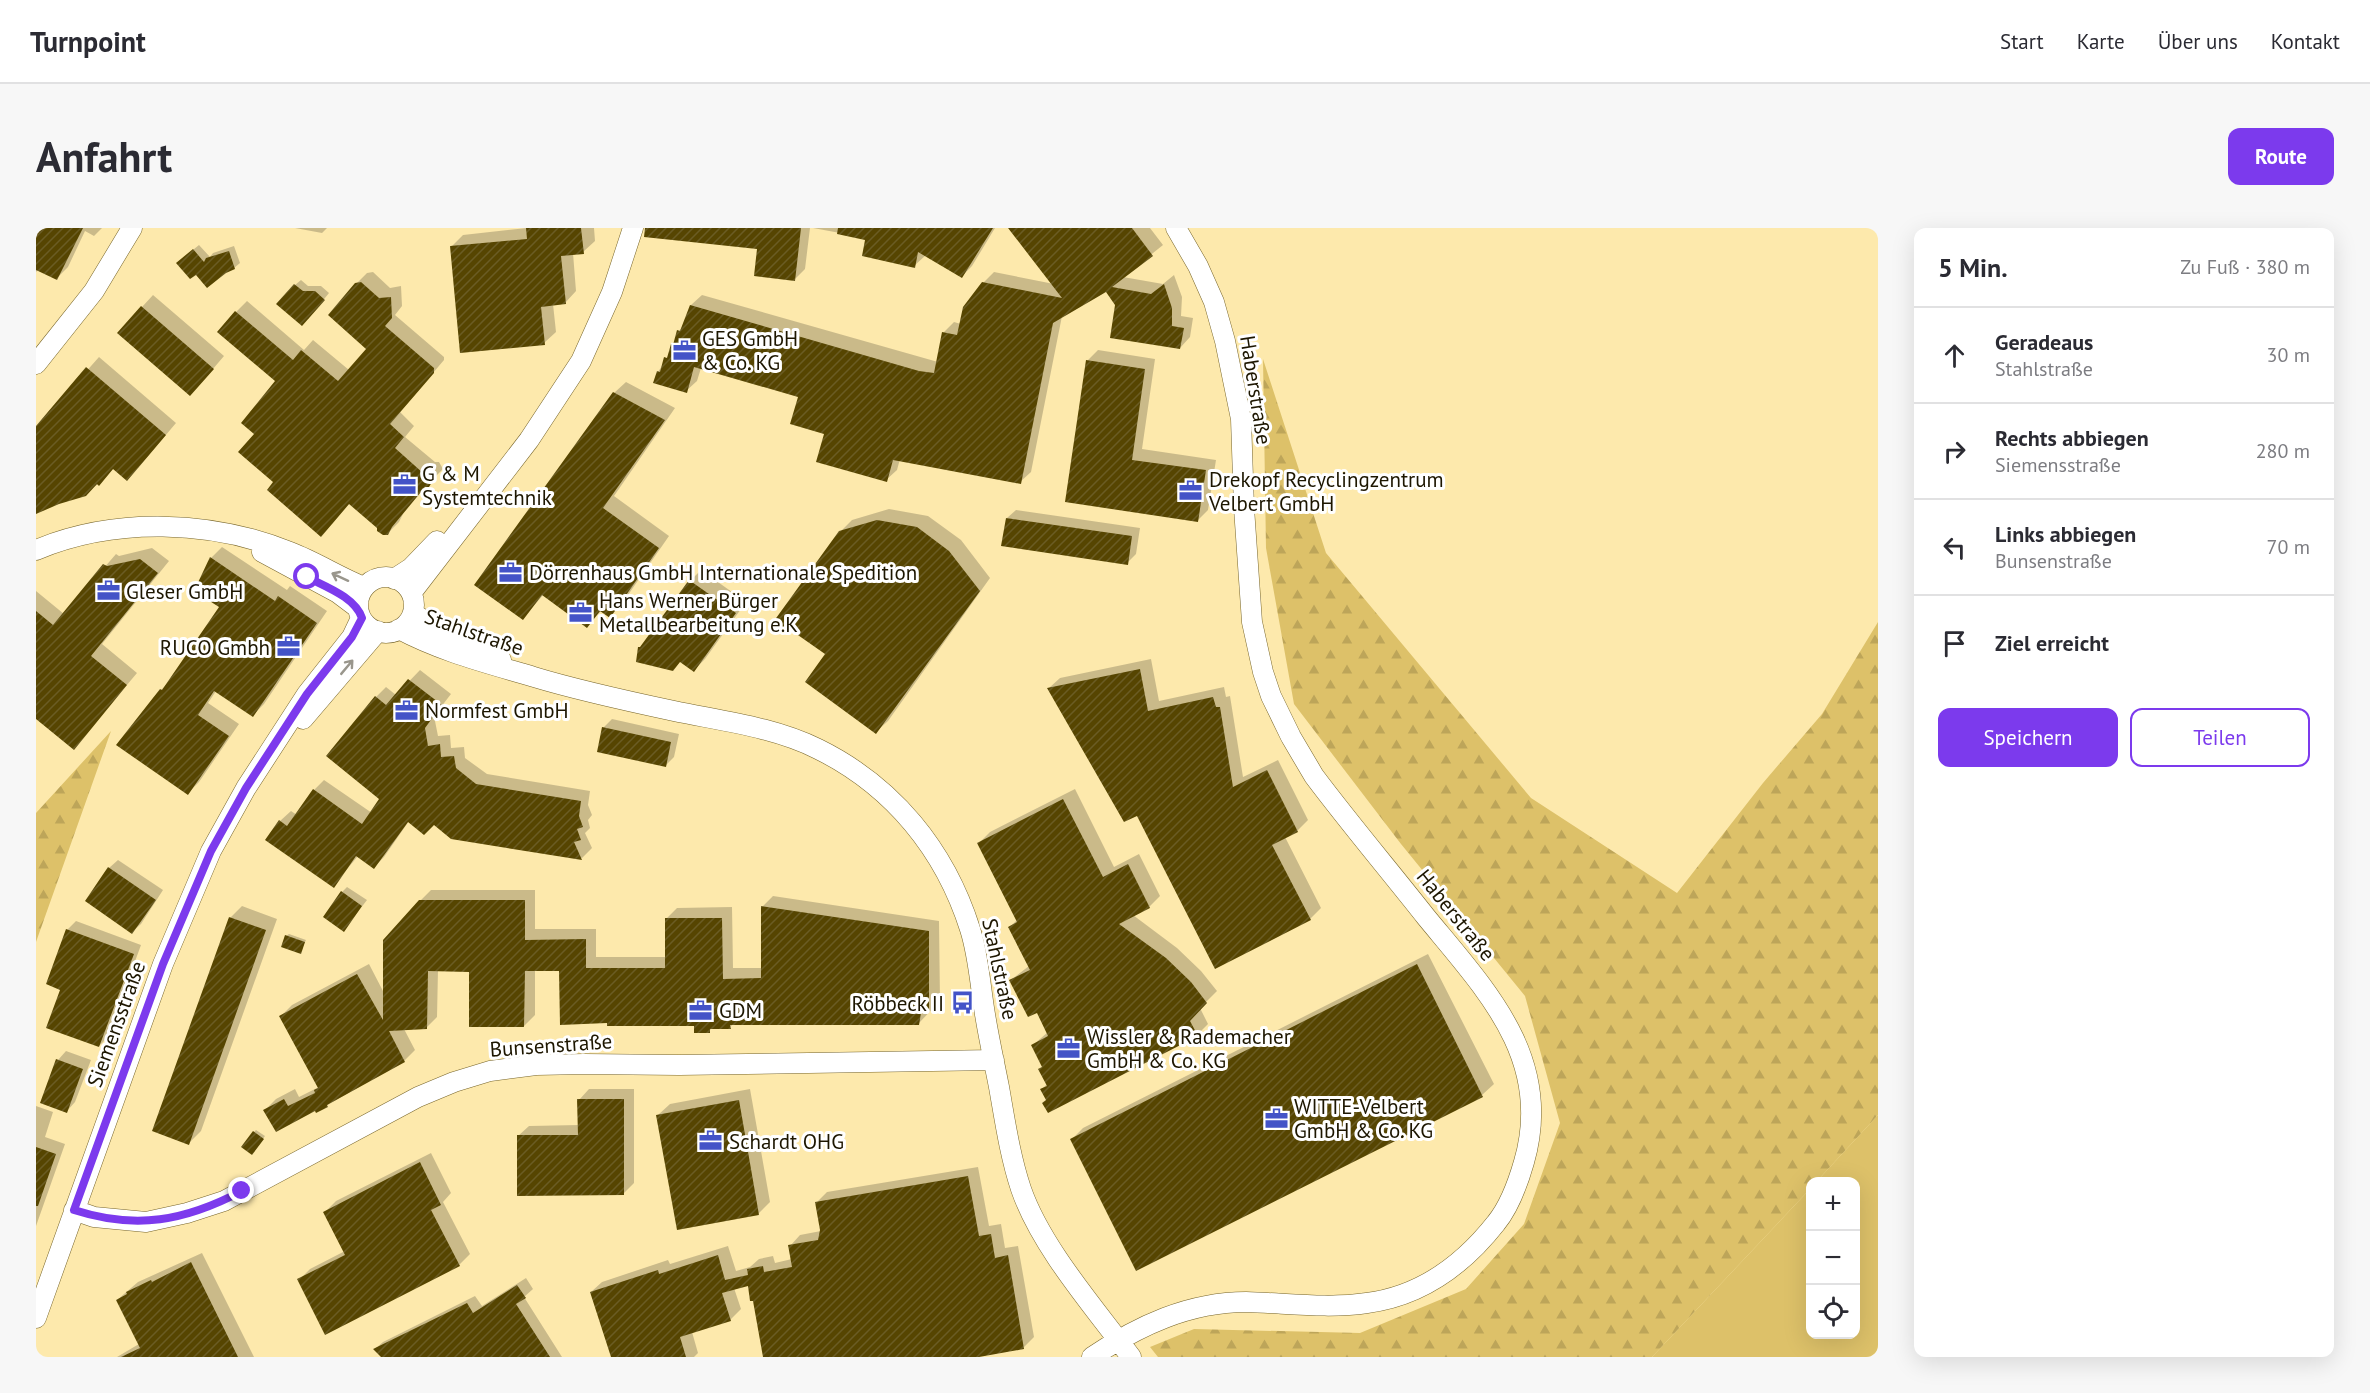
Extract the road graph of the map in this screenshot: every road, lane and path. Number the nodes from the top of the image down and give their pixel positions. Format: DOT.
graph roads {
  1 [pos="132,228"];
  2 [pos="633,228"];
  3 [pos="1176,228"];
  4 [pos="36,364"];
  5 [pos="494,483"];
  6 [pos="226,533"];
  7 [pos="36,550"];
  8 [pos="394,579"];
  9 [pos="364,587"];
  10 [pos="412,592"];
  11 [pos="360,613"];
  12 [pos="413,613"];
  13 [pos="399,629"];
  14 [pos="378,631"];
  15 [pos="535,678"];
  16 [pos="267,759"];
  17 [pos="994,1060"];
  18 [pos="74,1210"];
  19 [pos="36,1318"];
  20 [pos="1118,1340"];
  21 [pos="1092,1357"];
  22 [pos="1131,1357"];
  1 -- 4 [label="street"];
  2 -- 5 [label="street"];
  3 -- 20 [label="street, Haberstraße"];
  5 -- 8 [label="street"];
  5 -- 10 [label="street"];
  6 -- 7 [label="street"];
  9 -- 6 [label="street, one-way"];
  6 -- 11 [label="street"];
  8 -- 9 [label="street"];
  8 -- 10 [label="street"];
  9 -- 11 [label="street"];
  10 -- 12 [label="street"];
  11 -- 14 [label="street"];
  11 -- 16 [label="street, Siemensstraße"];
  12 -- 13 [label="street"];
  12 -- 15 [label="street, Stahlstraße"];
  13 -- 14 [label="street"];
  13 -- 15 [label="street, Stahlstraße"];
  16 -- 14 [label="street, Siemensstraße, one-way"];
  15 -- 17 [label="street, Stahlstraße"];
  16 -- 18 [label="street, Siemensstraße"];
  17 -- 18 [label="street, Bunsenstraße"];
  17 -- 20 [label="street, Stahlstraße"];
  18 -- 19 [label="street, Siemensstraße"];
  20 -- 21 [label="street, Haberstraße"];
  20 -- 22 [label="street, Stahlstraße"];
}
